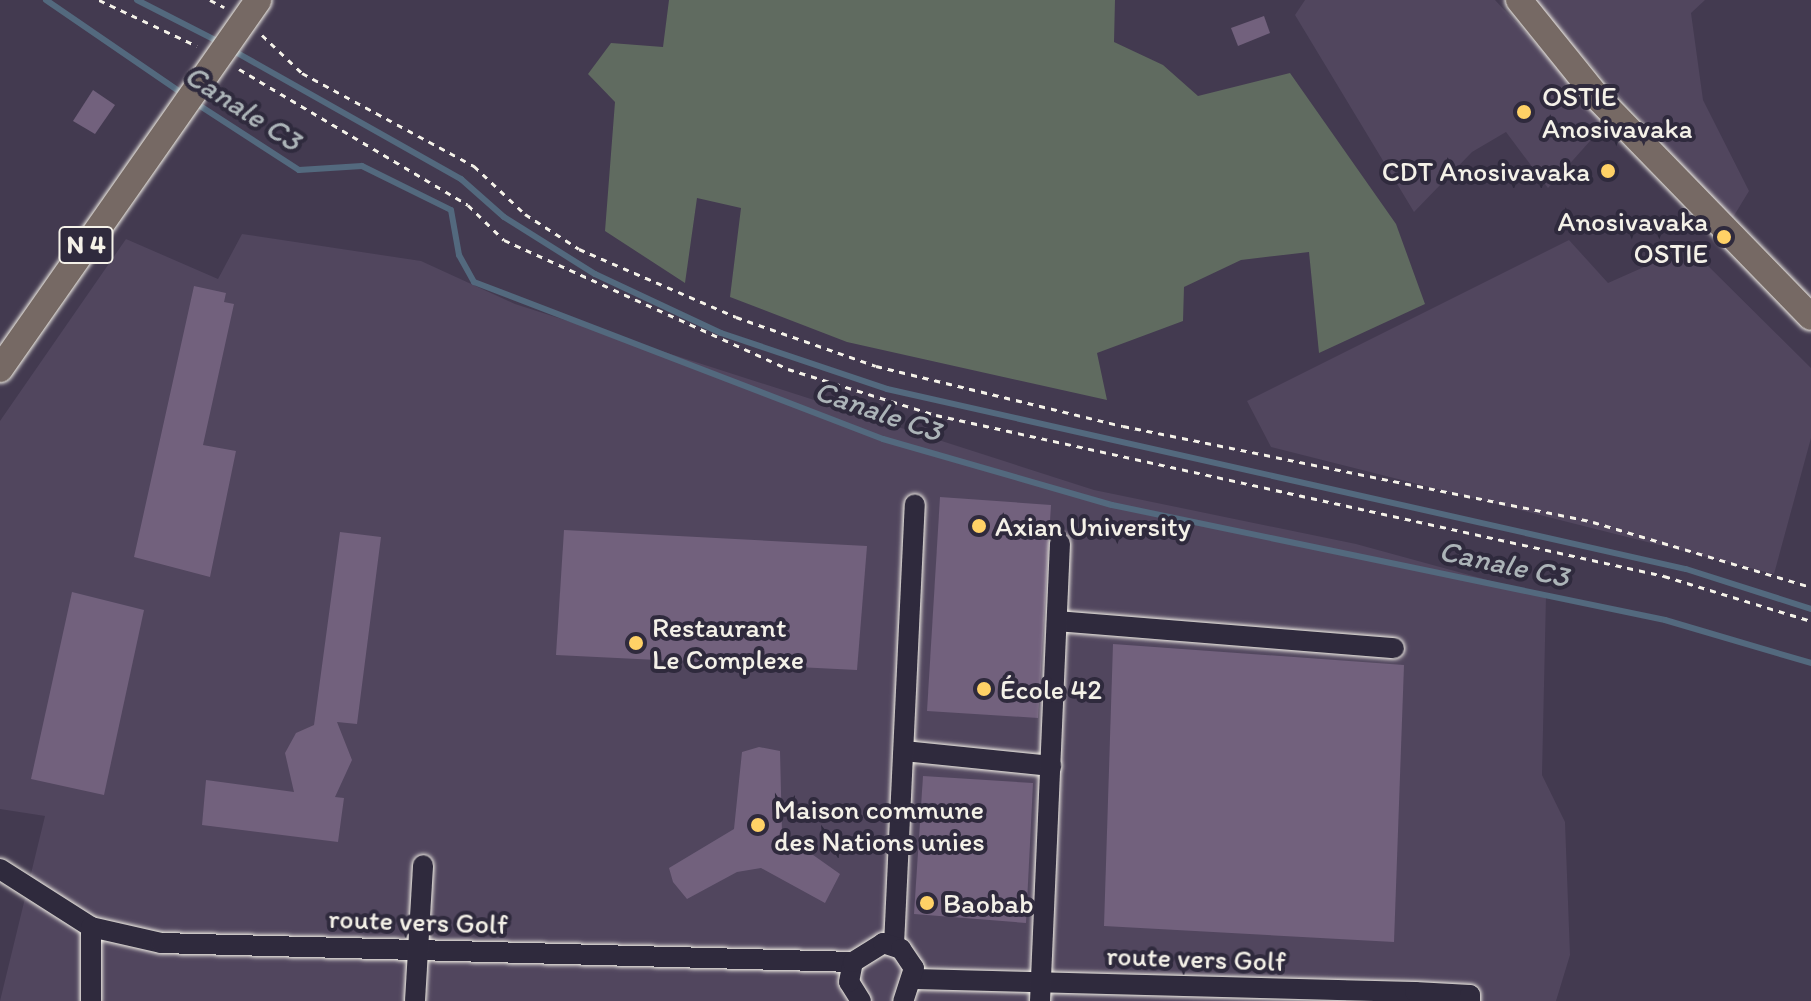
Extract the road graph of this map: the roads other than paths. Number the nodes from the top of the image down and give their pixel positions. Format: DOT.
graph roads {
  1 [pos="1519,0"];
  2 [pos="252,9"];
  3 [pos="1811,317"];
  4 [pos="0,369"];
  5 [pos="915,505"];
  6 [pos="1060,543"];
  7 [pos="1057,621"];
  8 [pos="1394,648"];
  9 [pos="904,751"];
  10 [pos="1051,766"];
  11 [pos="423,865"];
  12 [pos="0,869"];
  13 [pos="91,927"];
  14 [pos="894,945"];
  15 [pos="417,948"];
  16 [pos="853,962"];
  17 [pos="915,979"];
  18 [pos="1041,992"];
  19 [pos="91,1001"];
  20 [pos="415,1001"];
  21 [pos="861,1001"];
  22 [pos="903,1001"];
  23 [pos="1470,1001"];
  1 -- 3 [label="main road"];
  2 -- 4 [label="main road, N 4"];
  5 -- 9 [label="lane"];
  6 -- 7 [label="lane"];
  7 -- 8 [label="lane"];
  7 -- 10 [label="lane"];
  9 -- 10 [label="lane"];
  9 -- 14 [label="lane"];
  10 -- 18 [label="lane"];
  11 -- 15 [label="lane"];
  12 -- 13 [label="lane, route vers Golf"];
  13 -- 15 [label="lane, route vers Golf"];
  13 -- 19 [label="lane"];
  14 -- 16 [label="lane"];
  14 -- 17 [label="lane"];
  15 -- 16 [label="lane, route vers Golf"];
  15 -- 20 [label="lane"];
  16 -- 21 [label="lane"];
  17 -- 18 [label="lane, route vers Golf"];
  17 -- 22 [label="lane"];
  18 -- 23 [label="lane, route vers Golf"];
}
